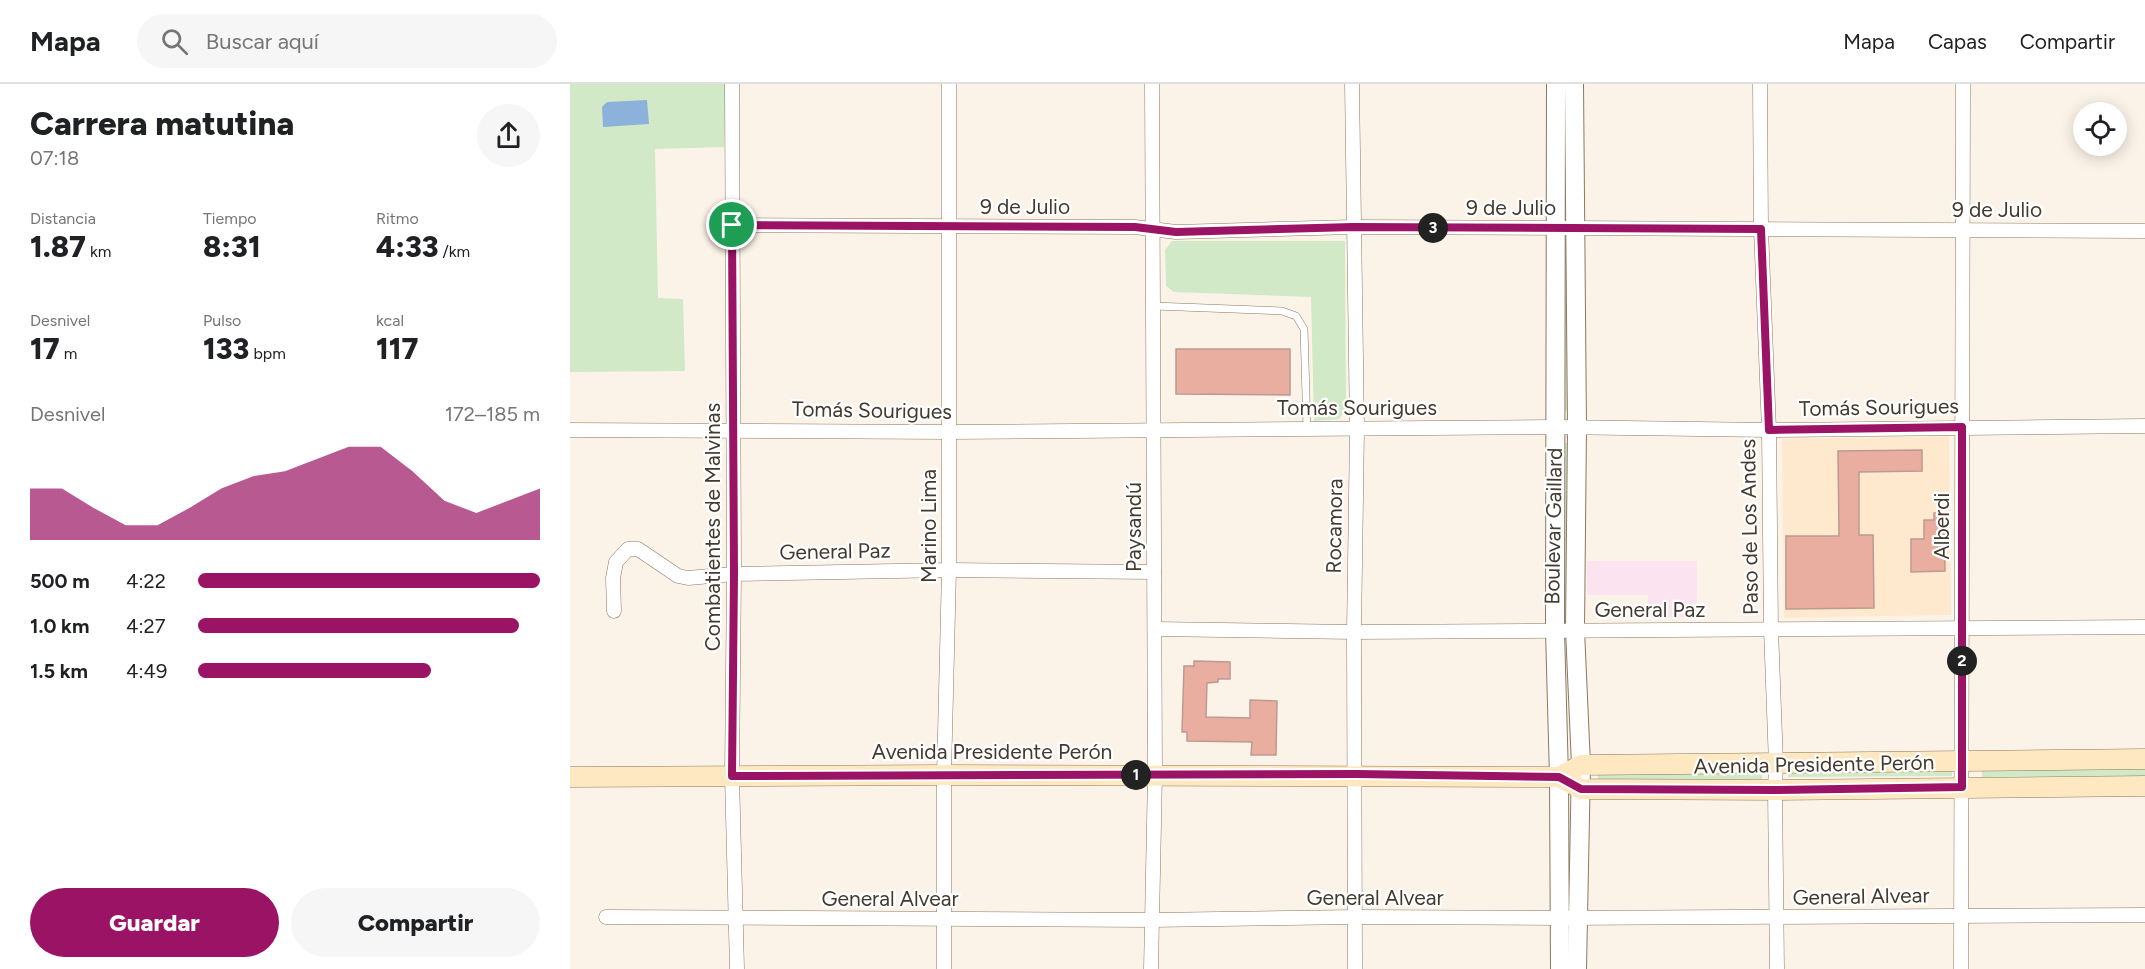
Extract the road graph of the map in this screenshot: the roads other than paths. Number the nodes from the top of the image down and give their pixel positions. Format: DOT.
graph roads {
  1 [pos="732,84"];
  2 [pos="949,84"];
  3 [pos="1152,84"];
  4 [pos="1352,84"];
  5 [pos="1556,84"];
  6 [pos="1574,84"];
  7 [pos="1760,84"];
  8 [pos="1963,84"];
  9 [pos="732,225"];
  10 [pos="1353,227"];
  11 [pos="950,228"];
  12 [pos="1565,228"];
  13 [pos="1761,229"];
  14 [pos="1154,230"];
  15 [pos="1962,230"];
  16 [pos="2145,231"];
  17 [pos="1154,306"];
  18 [pos="2145,426"];
  19 [pos="1554,427"];
  20 [pos="1962,427"];
  21 [pos="1577,428"];
  22 [pos="733,429"];
  23 [pos="1307,429"];
  24 [pos="1357,429"];
  25 [pos="570,430"];
  26 [pos="1154,430"];
  27 [pos="1769,430"];
  28 [pos="949,432"];
  29 [pos="950,570"];
  30 [pos="1154,572"];
  31 [pos="734,574"];
  32 [pos="614,611"];
  33 [pos="2145,627"];
  34 [pos="1962,628"];
  35 [pos="1155,629"];
  36 [pos="1575,630"];
  37 [pos="1771,630"];
  38 [pos="1555,631"];
  39 [pos="1354,632"];
  40 [pos="2145,759"];
  41 [pos="1962,760"];
  42 [pos="1776,764"];
  43 [pos="1581,765"];
  44 [pos="944,774"];
  45 [pos="1356,774"];
  46 [pos="1155,775"];
  47 [pos="732,776"];
  48 [pos="570,777"];
  49 [pos="1559,777"];
  50 [pos="2145,786"];
  51 [pos="1962,787"];
  52 [pos="1581,789"];
  53 [pos="1775,790"];
  54 [pos="2145,915"];
  55 [pos="1962,916"];
  56 [pos="606,917"];
  57 [pos="1355,917"];
  58 [pos="734,918"];
  59 [pos="1569,918"];
  60 [pos="1776,918"];
  61 [pos="943,920"];
  62 [pos="1151,920"];
  63 [pos="737,969"];
  64 [pos="944,969"];
  65 [pos="1151,969"];
  66 [pos="1355,969"];
  67 [pos="1560,969"];
  68 [pos="1577,969"];
  69 [pos="1777,969"];
  70 [pos="1961,969"];
  1 -- 9 [label="street, Combatientes de Malvinas"];
  2 -- 11 [label="street, Marino Lima"];
  3 -- 14 [label="street, Paysandú"];
  4 -- 10 [label="street, Rocamora"];
  5 -- 12 [label="street, Boulevar Gaillard"];
  6 -- 12 [label="street, Boulevar Gaillard"];
  7 -- 13 [label="street, Paso de Los Andes"];
  8 -- 15 [label="street, Alberdi"];
  9 -- 11 [label="street, 9 de Julio"];
  9 -- 22 [label="street, Combatientes de Malvinas"];
  10 -- 12 [label="street, 9 de Julio"];
  10 -- 14 [label="street, 9 de Julio"];
  10 -- 24 [label="street, Rocamora"];
  11 -- 14 [label="street, 9 de Julio"];
  11 -- 28 [label="street, Marino Lima"];
  12 -- 13 [label="street, 9 de Julio"];
  12 -- 19 [label="street, Boulevar Gaillard"];
  12 -- 21 [label="street, Boulevar Gaillard"];
  13 -- 15 [label="street, 9 de Julio"];
  13 -- 27 [label="street, Paso de Los Andes"];
  14 -- 17 [label="street, Paysandú"];
  15 -- 16 [label="street, 9 de Julio"];
  15 -- 20 [label="street, Alberdi"];
  17 -- 23 [label="lane"];
  17 -- 26 [label="street, Paysandú"];
  18 -- 20 [label="street, Tomás Sourigues"];
  19 -- 21 [label="street, Tomás Sourigues"];
  19 -- 24 [label="street, Tomás Sourigues"];
  19 -- 38 [label="street, Boulevar Gaillard"];
  20 -- 27 [label="street, Tomás Sourigues"];
  20 -- 34 [label="street, Alberdi"];
  21 -- 27 [label="street, Tomás Sourigues"];
  21 -- 36 [label="street, Boulevar Gaillard"];
  22 -- 25 [label="street, Tomás Sourigues"];
  22 -- 28 [label="street, Tomás Sourigues"];
  22 -- 31 [label="street, Combatientes de Malvinas"];
  23 -- 24 [label="street, Tomás Sourigues"];
  23 -- 26 [label="street, Tomás Sourigues"];
  24 -- 39 [label="street, Rocamora"];
  26 -- 28 [label="street, Tomás Sourigues"];
  26 -- 30 [label="street, Paysandú"];
  27 -- 37 [label="street, Paso de Los Andes"];
  28 -- 29 [label="street, Marino Lima"];
  29 -- 30 [label="street, General Paz"];
  29 -- 31 [label="street, General Paz"];
  29 -- 44 [label="street, Marino Lima"];
  30 -- 35 [label="street, Paysandú"];
  31 -- 32 [label="street, General Paz"];
  31 -- 47 [label="street, Combatientes de Malvinas"];
  33 -- 34 [label="street, General Paz"];
  34 -- 37 [label="street, General Paz"];
  34 -- 41 [label="street, Alberdi"];
  35 -- 39 [label="street, General Paz"];
  35 -- 46 [label="street, Paysandú"];
  36 -- 37 [label="street, General Paz"];
  36 -- 38 [label="street, General Paz"];
  36 -- 43 [label="street, Boulevar Gaillard"];
  37 -- 42 [label="street, Paso de Los Andes"];
  38 -- 39 [label="street, General Paz"];
  38 -- 49 [label="street, Boulevar Gaillard"];
  39 -- 45 [label="street, Rocamora"];
  40 -- 41 [label="main road, Avenida Presidente Perón"];
  41 -- 42 [label="main road, Avenida Presidente Perón"];
  41 -- 51 [label="street, Alberdi"];
  42 -- 43 [label="main road, Avenida Presidente Perón"];
  42 -- 53 [label="street, Paso de Los Andes"];
  43 -- 49 [label="main road, Avenida Presidente Perón"];
  43 -- 52 [label="street, Boulevar Gaillard"];
  44 -- 46 [label="main road, Avenida Presidente Perón"];
  44 -- 47 [label="main road, Avenida Presidente Perón"];
  44 -- 61 [label="street, Marino Lima"];
  45 -- 46 [label="main road, Avenida Presidente Perón"];
  45 -- 49 [label="main road, Avenida Presidente Perón"];
  45 -- 57 [label="street, Rocamora"];
  46 -- 62 [label="street, Paysandú"];
  47 -- 48 [label="main road, Avenida Presidente Perón"];
  47 -- 58 [label="street, Combatientes de Malvinas"];
  49 -- 52 [label="main road, Avenida Presidente Perón"];
  49 -- 59 [label="street, Boulevar Gaillard"];
  50 -- 51 [label="main road, Avenida Presidente Perón"];
  51 -- 53 [label="main road, Avenida Presidente Perón"];
  51 -- 55 [label="street, Alberdi"];
  52 -- 53 [label="main road, Avenida Presidente Perón"];
  52 -- 59 [label="street, Boulevar Gaillard"];
  53 -- 60 [label="street, Paso de Los Andes"];
  54 -- 55 [label="street, General Alvear"];
  55 -- 60 [label="street, General Alvear"];
  55 -- 70 [label="street, Alberdi"];
  56 -- 58 [label="street, General Alvear"];
  57 -- 59 [label="street, General Alvear"];
  57 -- 62 [label="street, General Alvear"];
  57 -- 66 [label="street, Rocamora"];
  58 -- 61 [label="street, General Alvear"];
  58 -- 63 [label="street, Combatientes de Malvinas"];
  59 -- 60 [label="street, General Alvear"];
  59 -- 67 [label="street, Boulevar Gaillard"];
  59 -- 68 [label="street, Boulevar Gaillard"];
  60 -- 69 [label="street, Paso de Los Andes"];
  61 -- 62 [label="street, General Alvear"];
  61 -- 64 [label="street, Marino Lima"];
  62 -- 65 [label="street, Paysandú"];
}
